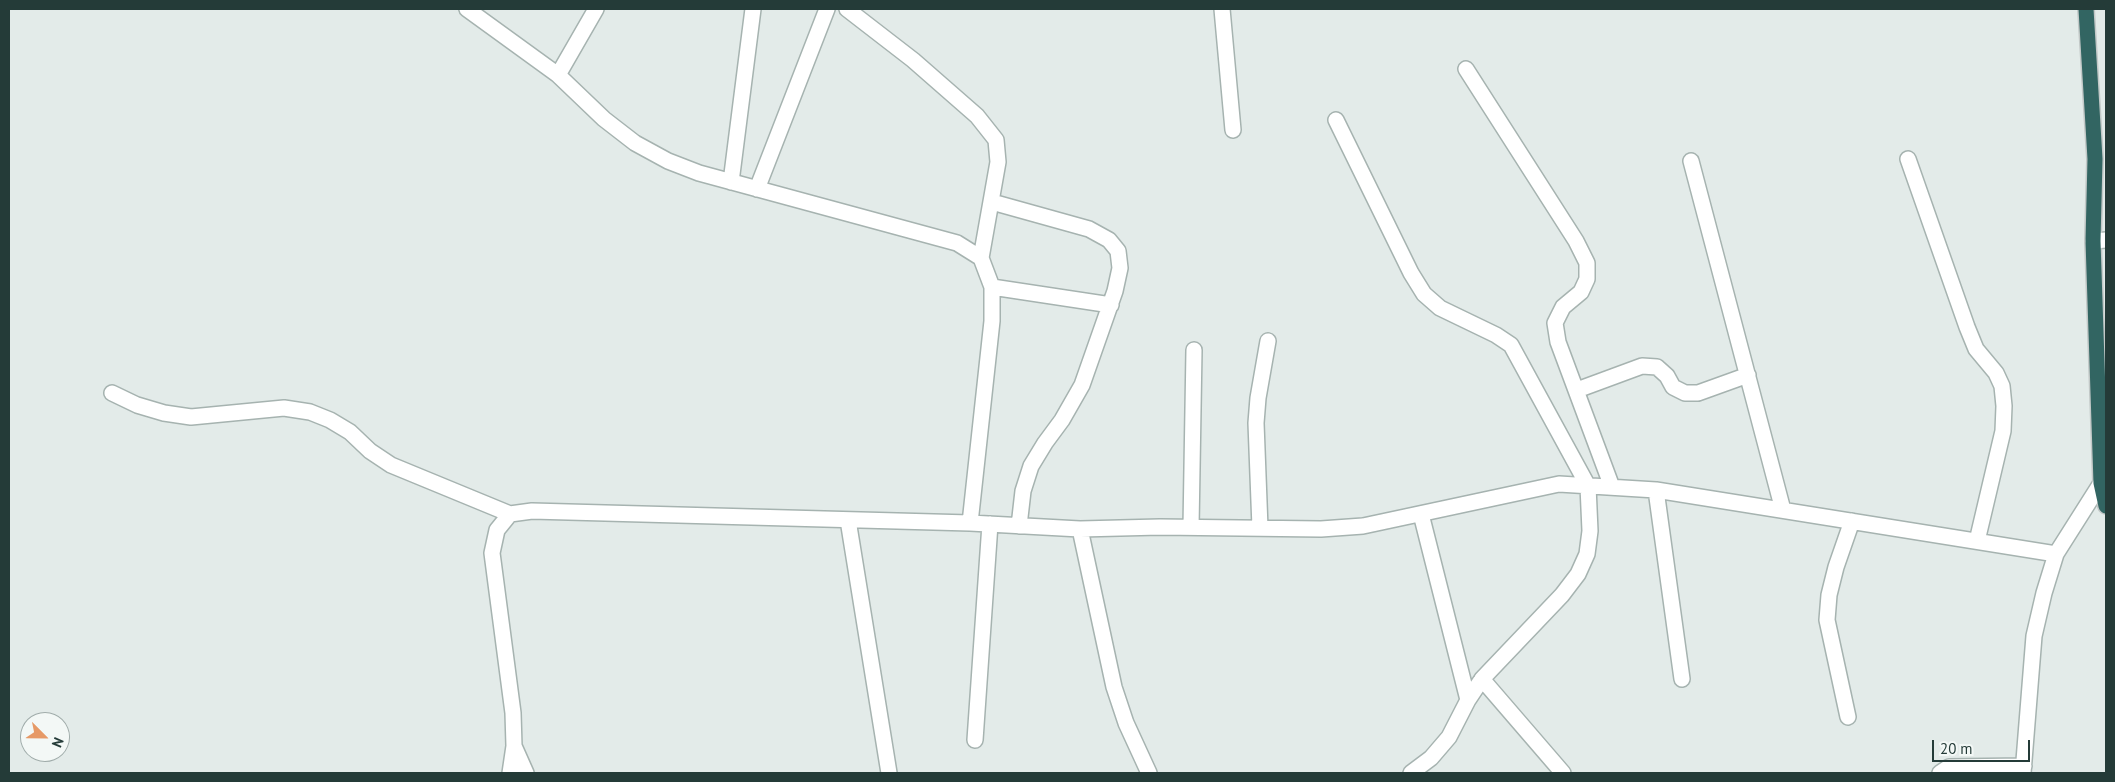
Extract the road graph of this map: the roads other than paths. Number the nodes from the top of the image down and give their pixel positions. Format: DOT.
graph roads {
  1 [pos="467,9"];
  2 [pos="596,9"];
  3 [pos="753,9"];
  4 [pos="827,9"];
  5 [pos="847,9"];
  6 [pos="1222,9"];
  7 [pos="2086,9"];
  8 [pos="1466,69"];
  9 [pos="558,75"];
  10 [pos="1336,120"];
  11 [pos="1233,130"];
  12 [pos="1908,159"];
  13 [pos="1691,161"];
  14 [pos="731,182"];
  15 [pos="757,189"];
  16 [pos="992,202"];
  17 [pos="2100,240"];
  18 [pos="981,258"];
  19 [pos="992,287"];
  20 [pos="1111,305"];
  21 [pos="1268,342"];
  22 [pos="1194,350"];
  23 [pos="1748,375"];
  24 [pos="1577,390"];
  25 [pos="112,393"];
  26 [pos="2101,483"];
  27 [pos="1588,486"];
  28 [pos="1612,487"];
  29 [pos="1656,490"];
  30 [pos="2106,506"];
  31 [pos="1783,510"];
  32 [pos="510,514"];
  33 [pos="1421,514"];
  34 [pos="848,520"];
  35 [pos="1852,521"];
  36 [pos="970,523"];
  37 [pos="990,524"];
  38 [pos="1018,526"];
  39 [pos="1190,527"];
  40 [pos="1260,528"];
  41 [pos="1080,529"];
  42 [pos="1977,541"];
  43 [pos="2056,554"];
  44 [pos="1482,679"];
  45 [pos="1682,679"];
  46 [pos="1468,700"];
  47 [pos="1848,717"];
  48 [pos="975,740"];
  49 [pos="514,746"];
  50 [pos="2023,769"];
  51 [pos="510,773"];
  52 [pos="526,773"];
  53 [pos="890,773"];
  54 [pos="1149,773"];
  55 [pos="1411,773"];
  56 [pos="1563,773"];
  57 [pos="1940,773"];
  1 -- 9 [label="street"];
  2 -- 9 [label="street"];
  3 -- 14 [label="street"];
  4 -- 15 [label="street"];
  5 -- 16 [label="street"];
  6 -- 11 [label="street"];
  7 -- 17 [label="highway"];
  8 -- 24 [label="street"];
  9 -- 14 [label="street"];
  10 -- 27 [label="street"];
  12 -- 42 [label="street"];
  13 -- 23 [label="street"];
  14 -- 15 [label="street"];
  15 -- 18 [label="street"];
  16 -- 18 [label="street"];
  16 -- 20 [label="street"];
  17 -- 26 [label="highway"];
  18 -- 19 [label="street"];
  19 -- 20 [label="street"];
  19 -- 36 [label="street"];
  20 -- 38 [label="street"];
  21 -- 40 [label="street"];
  22 -- 39 [label="street"];
  23 -- 24 [label="street"];
  23 -- 31 [label="street"];
  24 -- 28 [label="street"];
  25 -- 32 [label="street"];
  26 -- 30 [label="highway"];
  26 -- 43 [label="street"];
  27 -- 28 [label="street"];
  27 -- 33 [label="street"];
  27 -- 44 [label="street"];
  28 -- 29 [label="street"];
  29 -- 31 [label="street"];
  29 -- 45 [label="street"];
  31 -- 35 [label="street"];
  32 -- 34 [label="street"];
  32 -- 49 [label="street"];
  33 -- 40 [label="street"];
  33 -- 46 [label="street"];
  34 -- 36 [label="street"];
  34 -- 53 [label="street"];
  35 -- 42 [label="street"];
  35 -- 47 [label="street"];
  36 -- 37 [label="street"];
  37 -- 38 [label="street"];
  37 -- 48 [label="street"];
  38 -- 41 [label="street"];
  39 -- 40 [label="street"];
  39 -- 41 [label="street"];
  41 -- 54 [label="street"];
  42 -- 43 [label="street"];
  43 -- 50 [label="street"];
  44 -- 46 [label="street"];
  44 -- 56 [label="street"];
  46 -- 55 [label="street"];
  49 -- 51 [label="street"];
  49 -- 52 [label="street"];
  50 -- 57 [label="street"];
}
